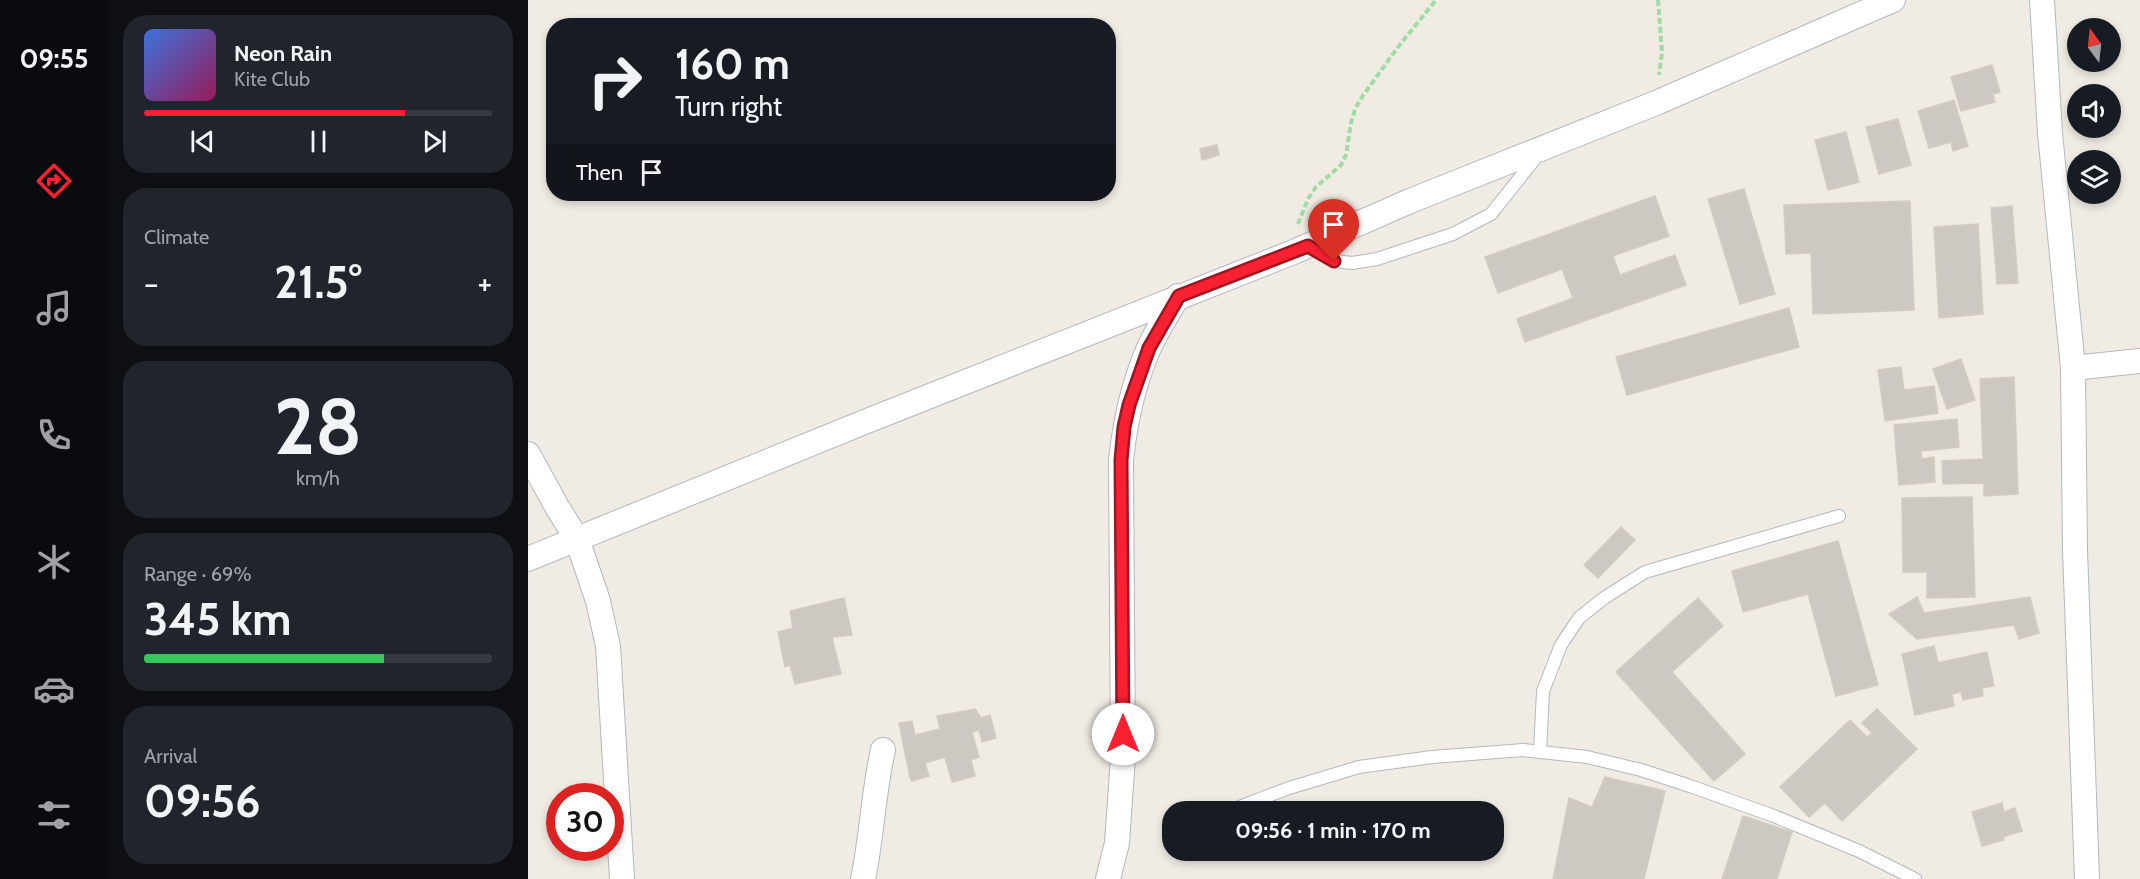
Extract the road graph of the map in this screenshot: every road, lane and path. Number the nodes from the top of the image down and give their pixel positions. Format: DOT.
graph roads {
  1 [pos="1436,0"];
  2 [pos="1658,0"];
  3 [pos="1893,0"];
  4 [pos="2042,0"];
  5 [pos="1656,103"];
  6 [pos="1545,148"];
  7 [pos="1302,249"];
  8 [pos="1179,296"];
  9 [pos="2140,362"];
  10 [pos="2073,368"];
  11 [pos="528,454"];
  12 [pos="1839,516"];
  13 [pos="577,539"];
  14 [pos="528,559"];
  15 [pos="883,750"];
  16 [pos="1540,752"];
  17 [pos="1254,801"];
  18 [pos="622,879"];
  19 [pos="863,879"];
  20 [pos="1108,879"];
  21 [pos="1915,879"];
  22 [pos="2087,879"];
  1 -- 7 [label="path"];
  2 -- 5 [label="path"];
  3 -- 5 [label="street"];
  4 -- 10 [label="street"];
  5 -- 6 [label="street"];
  6 -- 7 [label="street"];
  6 -- 7 [label="lane"];
  7 -- 8 [label="street"];
  8 -- 13 [label="street"];
  8 -- 20 [label="street"];
  9 -- 10 [label="street"];
  10 -- 22 [label="street"];
  11 -- 13 [label="street"];
  12 -- 16 [label="lane"];
  13 -- 14 [label="street"];
  13 -- 18 [label="street"];
  15 -- 19 [label="street"];
  16 -- 17 [label="lane"];
  16 -- 21 [label="lane"];
}
